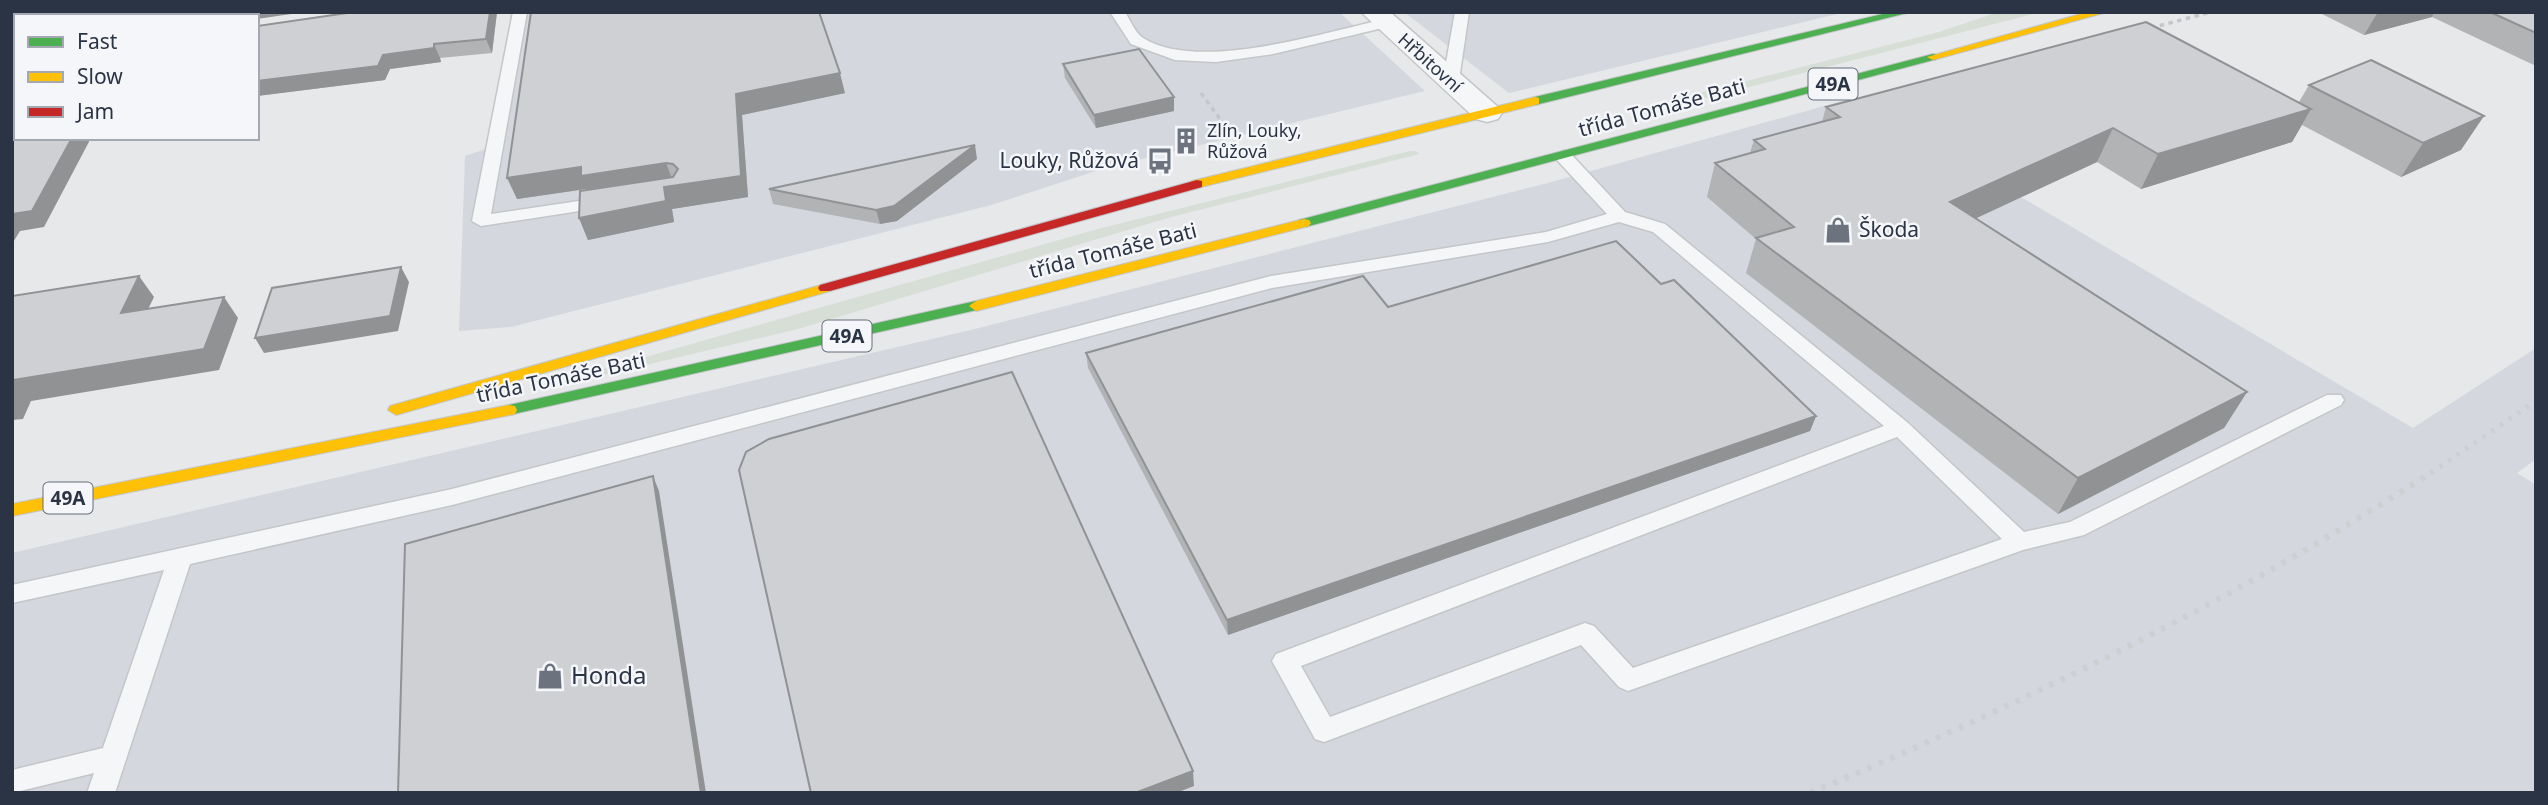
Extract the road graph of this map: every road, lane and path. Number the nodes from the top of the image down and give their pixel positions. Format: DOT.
graph roads {
  1 [pos="520,12"];
  2 [pos="1117,12"];
  3 [pos="1462,12"];
  4 [pos="1906,12"];
  5 [pos="2102,12"];
  6 [pos="1380,18"];
  7 [pos="1451,80"];
  8 [pos="1199,91"];
  9 [pos="1498,119"];
  10 [pos="1541,144"];
  11 [pos="1240,146"];
  12 [pos="1563,156"];
  13 [pos="619,200"];
  14 [pos="1619,216"];
  15 [pos="2334,400"];
  16 [pos="379,415"];
  17 [pos="1900,428"];
  18 [pos="326,430"];
  19 [pos="124,487"];
  20 [pos="12,510"];
  21 [pos="2020,542"];
  22 [pos="180,557"];
  23 [pos="12,594"];
  24 [pos="113,757"];
  25 [pos="12,782"];
  26 [pos="101,793"];
  1 -- 13 [label="lane"];
  2 -- 6 [label="lane"];
  3 -- 7 [label="lane"];
  4 -- 9 [label="main road, třída Tomáše Bati / 49A"];
  5 -- 12 [label="main road, třída Tomáše Bati / 49A"];
  6 -- 7 [label="street, Hřbitovní"];
  7 -- 9 [label="street, Hřbitovní"];
  8 -- 11 [label="path"];
  9 -- 16 [label="main road, třída Tomáše Bati / 49A"];
  10 -- 12 [label="main road"];
  12 -- 14 [label="lane"];
  12 -- 19 [label="main road, třída Tomáše Bati / 49A"];
  14 -- 17 [label="lane"];
  14 -- 22 [label="lane"];
  15 -- 21 [label="lane"];
  17 -- 21 [label="lane"];
  17 -- 21 [label="lane"];
  18 -- 19 [label="main road, třída Tomáše Bati / 49A"];
  19 -- 20 [label="main road, třída Tomáše Bati / 49A"];
  22 -- 23 [label="lane"];
  22 -- 24 [label="lane"];
  24 -- 25 [label="lane"];
  24 -- 26 [label="lane"];
}
